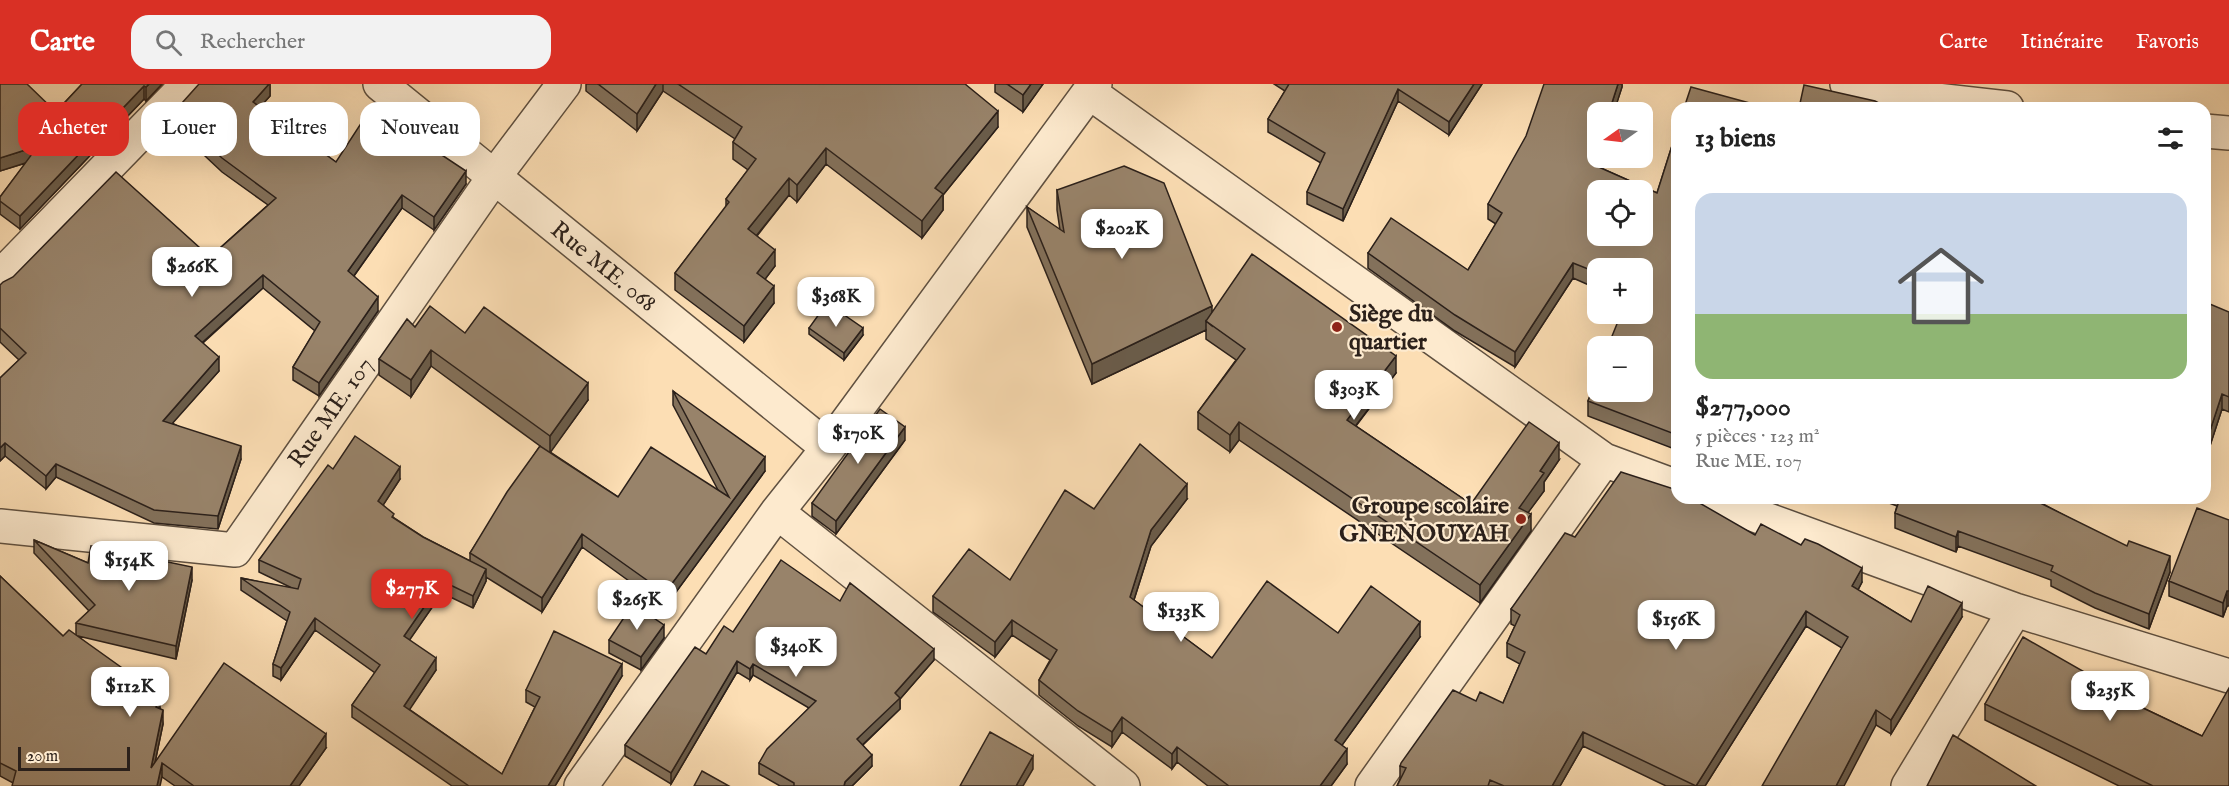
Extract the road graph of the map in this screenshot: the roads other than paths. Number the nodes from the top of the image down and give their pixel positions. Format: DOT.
graph roads {
  1 [pos="188,84"];
  2 [pos="380,84"];
  3 [pos="564,84"];
  4 [pos="1848,84"];
  5 [pos="1092,88"];
  6 [pos="1954,102"];
  7 [pos="2211,132"];
  8 [pos="2229,133"];
  9 [pos="494,177"];
  10 [pos="0,277"];
  11 [pos="828,448"];
  12 [pos="1604,460"];
  13 [pos="1671,485"];
  14 [pos="1724,504"];
  15 [pos="777,512"];
  16 [pos="0,526"];
  17 [pos="2014,610"];
  18 [pos="2229,676"];
  19 [pos="581,786"];
  20 [pos="1123,786"];
  21 [pos="1372,786"];
  22 [pos="1908,786"];
  1 -- 10 [label="street"];
  2 -- 9 [label="street, Rue ME. 068"];
  3 -- 9 [label="street, Rue ME. 107"];
  4 -- 6 [label="street"];
  5 -- 11 [label="street"];
  5 -- 12 [label="street"];
  7 -- 8 [label="street"];
  9 -- 11 [label="street, Rue ME. 068"];
  9 -- 16 [label="street, Rue ME. 107"];
  11 -- 15 [label="street"];
  12 -- 13 [label="street"];
  12 -- 21 [label="street"];
  14 -- 17 [label="street"];
  15 -- 19 [label="street"];
  15 -- 20 [label="street"];
  17 -- 18 [label="street"];
  17 -- 22 [label="street"];
}
